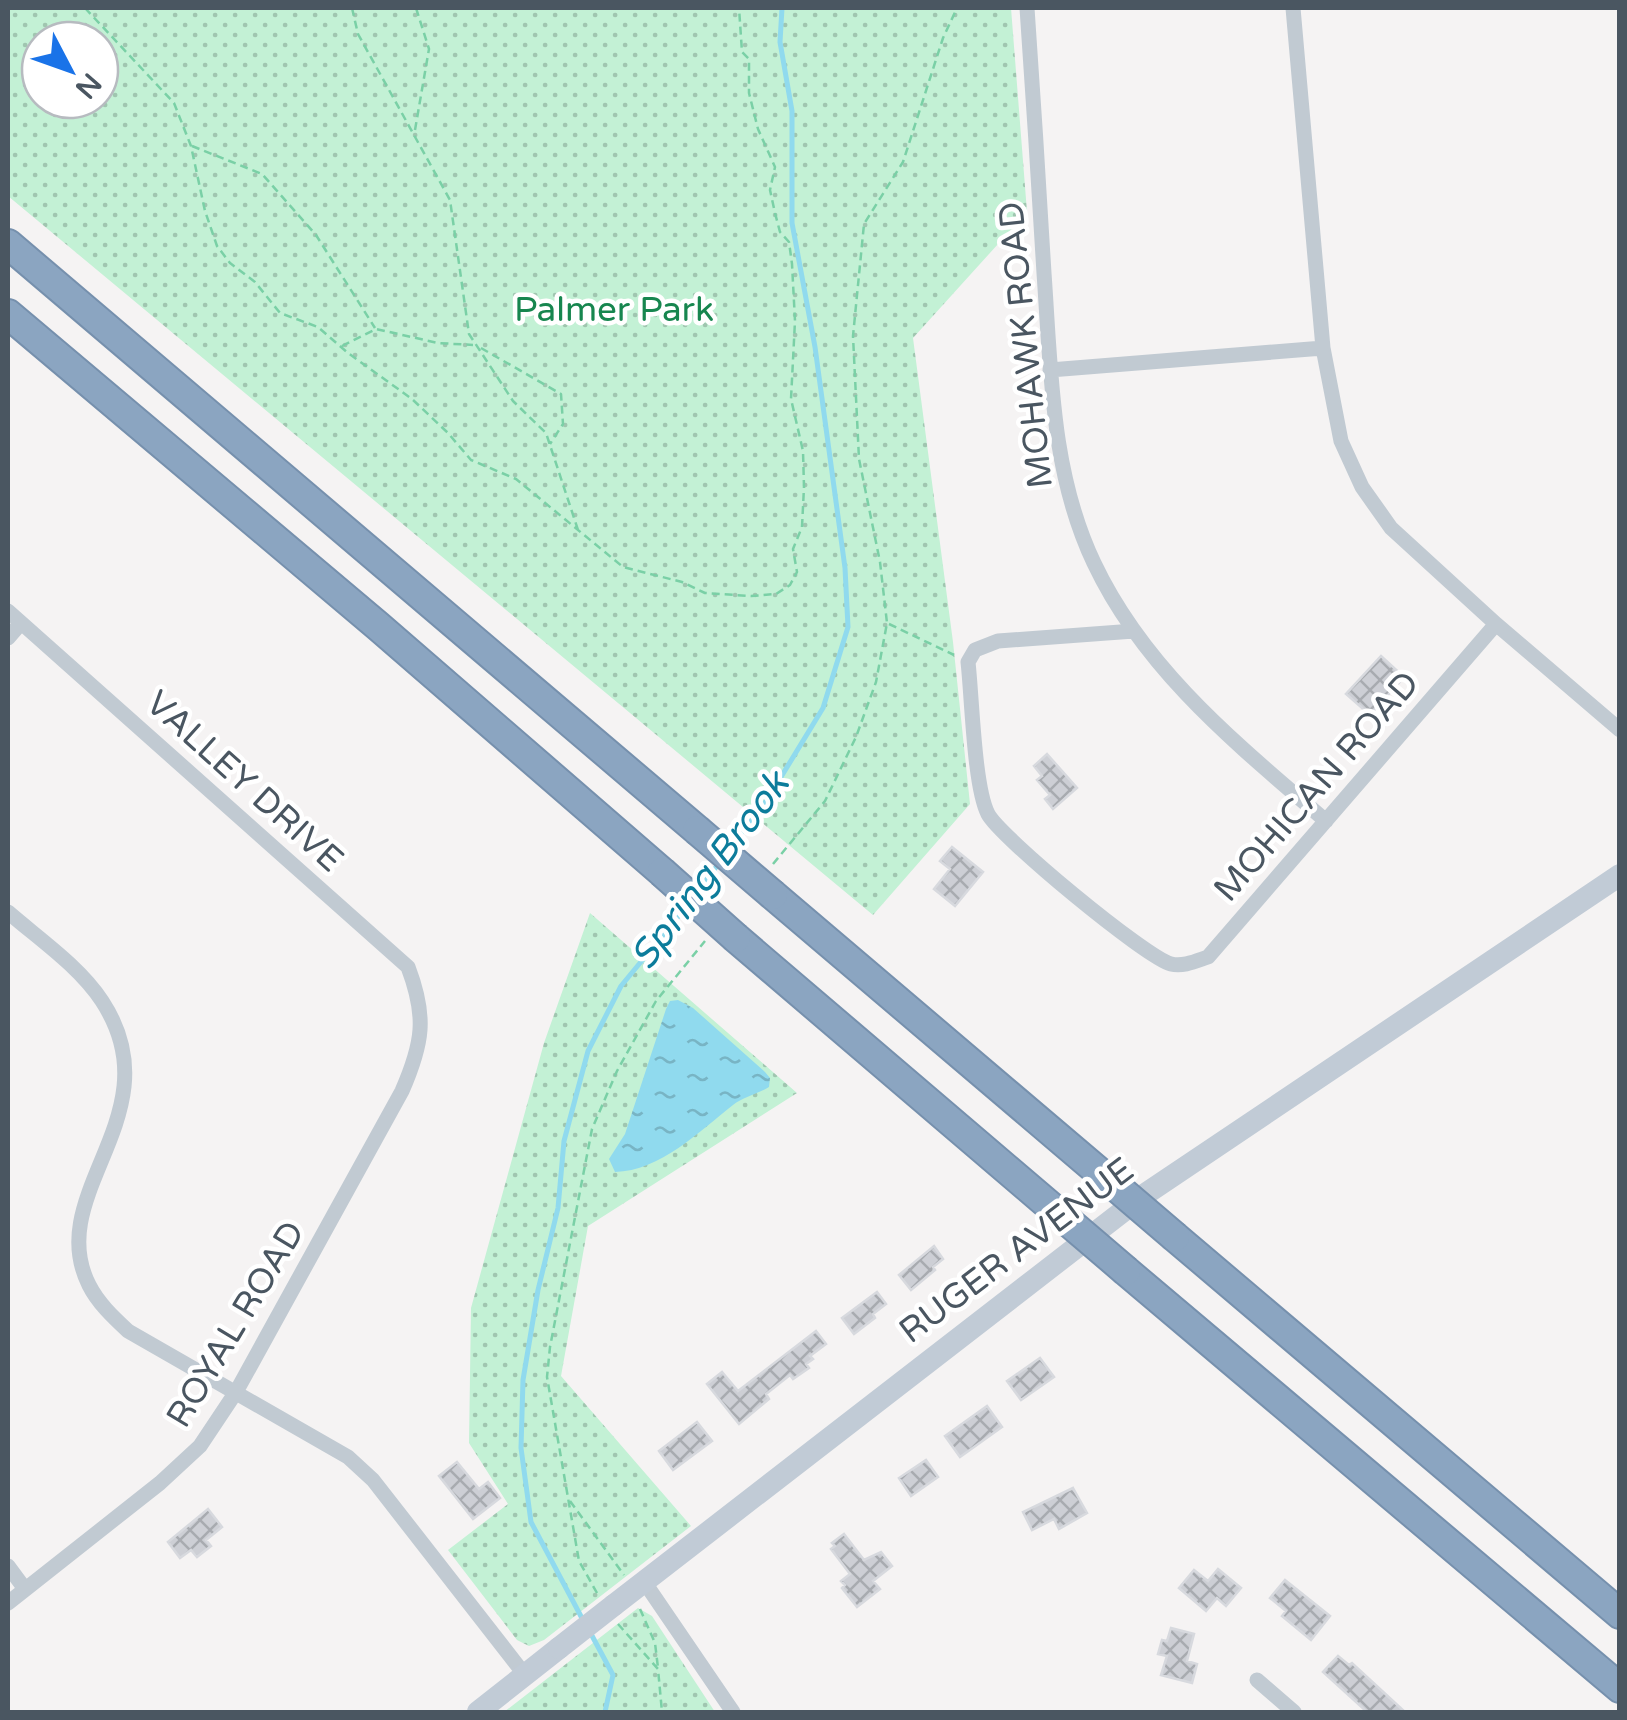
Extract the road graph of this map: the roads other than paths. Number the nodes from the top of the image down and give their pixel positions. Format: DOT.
graph roads {
  1 [pos="1027,8"];
  2 [pos="1293,8"];
  3 [pos="8,244"];
  4 [pos="8,314"];
  5 [pos="1323,348"];
  6 [pos="1050,370"];
  7 [pos="14,617"];
  8 [pos="1496,624"];
  9 [pos="1134,632"];
  10 [pos="8,638"];
  11 [pos="1620,730"];
  12 [pos="1326,821"];
  13 [pos="1620,875"];
  14 [pos="8,912"];
  15 [pos="422,1009"];
  16 [pos="236,1392"];
  17 [pos="8,1566"];
  18 [pos="643,1580"];
  19 [pos="26,1589"];
  20 [pos="8,1603"];
  21 [pos="1620,1614"];
  22 [pos="525,1675"];
  23 [pos="1257,1680"];
  24 [pos="1620,1688"];
  25 [pos="478,1712"];
  26 [pos="733,1712"];
  27 [pos="1294,1712"];
  1 -- 6 [label="street, MOHAWK ROAD"];
  2 -- 5 [label="street"];
  3 -- 21 [label="highway, bridge"];
  4 -- 24 [label="highway, bridge"];
  5 -- 6 [label="street"];
  5 -- 8 [label="street"];
  6 -- 9 [label="street, MOHAWK ROAD"];
  7 -- 10 [label="street"];
  7 -- 15 [label="street, VALLEY DRIVE"];
  8 -- 11 [label="street"];
  8 -- 12 [label="street, MOHICAN ROAD"];
  9 -- 12 [label="street, MOHAWK ROAD"];
  9 -- 12 [label="street, MOHICAN ROAD"];
  13 -- 18 [label="street, RUGER AVENUE"];
  14 -- 16 [label="street"];
  15 -- 16 [label="street, ROYAL ROAD"];
  16 -- 19 [label="street, ROYAL ROAD"];
  16 -- 22 [label="street"];
  17 -- 19 [label="street"];
  18 -- 22 [label="street, RUGER AVENUE, bridge"];
  18 -- 26 [label="street"];
  19 -- 20 [label="street, ROYAL ROAD"];
  22 -- 25 [label="street, RUGER AVENUE"];
  23 -- 27 [label="street"];
}
